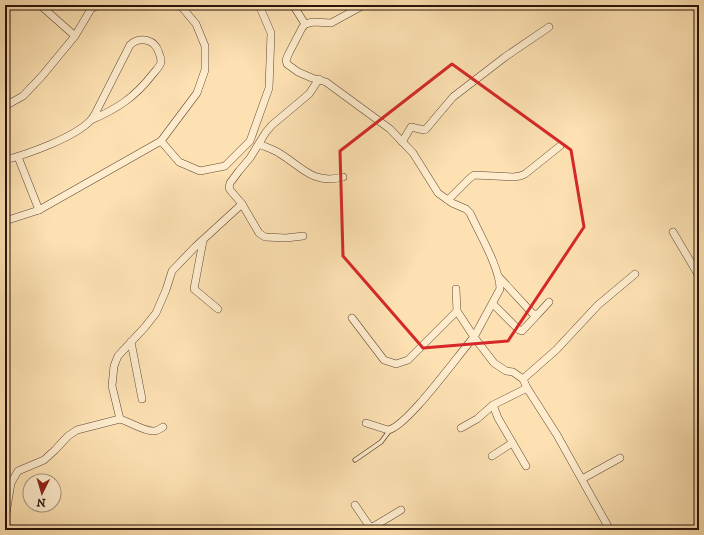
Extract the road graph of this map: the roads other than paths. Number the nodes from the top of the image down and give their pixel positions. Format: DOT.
graph roads {
  1 [pos="40,5"];
  2 [pos="98,5"];
  3 [pos="180,5"];
  4 [pos="259,5"];
  5 [pos="293,5"];
  6 [pos="364,5"];
  7 [pos="306,24"];
  8 [pos="549,28"];
  9 [pos="74,36"];
  10 [pos="319,79"];
  11 [pos="5,106"];
  12 [pos="91,120"];
  13 [pos="161,141"];
  14 [pos="402,142"];
  15 [pos="259,144"];
  16 [pos="560,146"];
  17 [pos="18,157"];
  18 [pos="5,160"];
  19 [pos="343,177"];
  20 [pos="448,200"];
  21 [pos="242,204"];
  22 [pos="40,210"];
  23 [pos="5,221"];
  24 [pos="673,232"];
  25 [pos="303,236"];
  26 [pos="203,241"];
  27 [pos="635,274"];
  28 [pos="699,276"];
  29 [pos="499,277"];
  30 [pos="456,289"];
  31 [pos="549,302"];
  32 [pos="492,304"];
  33 [pos="218,309"];
  34 [pos="457,311"];
  35 [pos="536,315"];
  36 [pos="352,318"];
  37 [pos="474,337"];
  38 [pos="131,342"];
  39 [pos="523,379"];
  40 [pos="527,388"];
  41 [pos="142,399"];
  42 [pos="493,405"];
  43 [pos="120,419"];
  44 [pos="366,423"];
  45 [pos="163,427"];
  46 [pos="461,428"];
  47 [pos="391,430"];
  48 [pos="512,443"];
  49 [pos="492,456"];
  50 [pos="620,458"];
  51 [pos="355,460"];
  52 [pos="526,466"];
  53 [pos="582,479"];
  54 [pos="355,505"];
  55 [pos="401,510"];
  56 [pos="5,520"];
  57 [pos="372,529"];
  58 [pos="610,530"];
  1 -- 9 [label="street"];
  2 -- 9 [label="street"];
  3 -- 13 [label="street"];
  4 -- 13 [label="street"];
  5 -- 7 [label="street"];
  6 -- 7 [label="street"];
  7 -- 10 [label="street"];
  8 -- 14 [label="street"];
  9 -- 11 [label="street"];
  10 -- 14 [label="street"];
  10 -- 15 [label="street"];
  12 -- 12 [label="street"];
  12 -- 17 [label="street"];
  13 -- 22 [label="street"];
  14 -- 20 [label="street"];
  15 -- 19 [label="street"];
  15 -- 21 [label="street"];
  16 -- 20 [label="street"];
  17 -- 18 [label="street"];
  17 -- 22 [label="street"];
  20 -- 29 [label="street"];
  21 -- 25 [label="street"];
  21 -- 26 [label="street"];
  22 -- 23 [label="street"];
  24 -- 28 [label="street"];
  26 -- 33 [label="street"];
  26 -- 38 [label="street"];
  27 -- 39 [label="street"];
  29 -- 32 [label="street"];
  29 -- 35 [label="street"];
  30 -- 34 [label="street"];
  31 -- 35 [label="street"];
  32 -- 35 [label="street"];
  32 -- 37 [label="street"];
  34 -- 36 [label="street"];
  34 -- 37 [label="street"];
  37 -- 39 [label="street"];
  37 -- 47 [label="street"];
  38 -- 41 [label="street"];
  38 -- 43 [label="street"];
  39 -- 40 [label="street"];
  40 -- 42 [label="street"];
  40 -- 53 [label="street"];
  42 -- 46 [label="street"];
  42 -- 48 [label="street"];
  43 -- 45 [label="street"];
  43 -- 56 [label="street"];
  44 -- 47 [label="street"];
  47 -- 51 [label="lane"];
  48 -- 49 [label="street"];
  48 -- 52 [label="street"];
  50 -- 53 [label="street"];
  53 -- 58 [label="street"];
  54 -- 57 [label="street"];
  55 -- 57 [label="street"];
}
